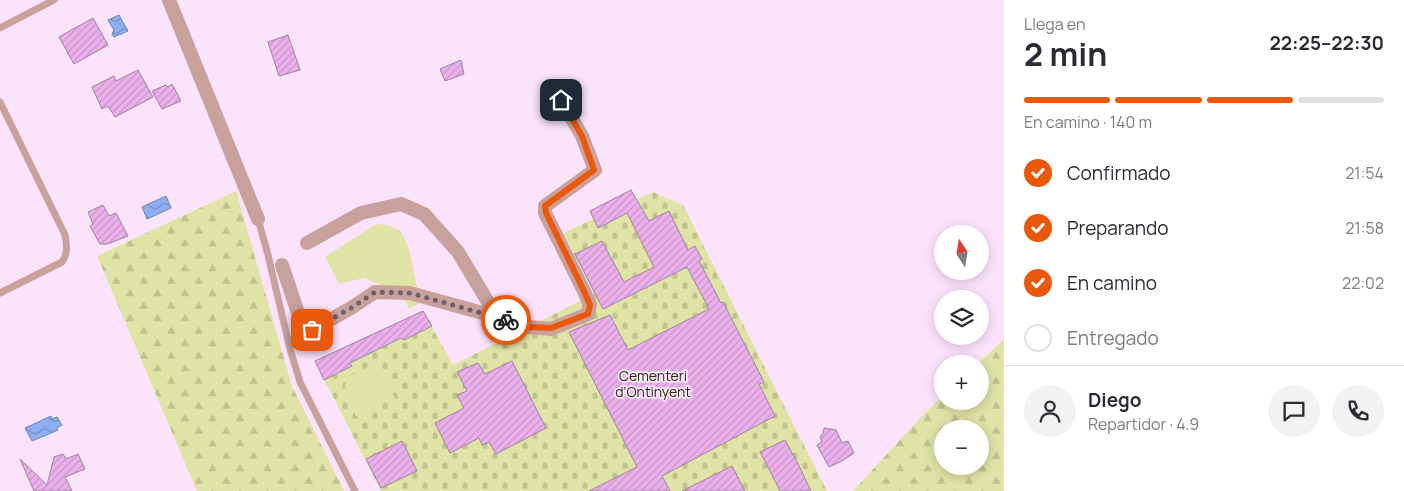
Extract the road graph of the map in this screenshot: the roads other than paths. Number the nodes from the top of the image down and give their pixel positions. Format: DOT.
graph roads {
  1 [pos="54,0"];
  2 [pos="169,0"];
  3 [pos="0,28"];
  4 [pos="561,100"];
  5 [pos="0,102"];
  6 [pos="258,220"];
  7 [pos="307,243"];
  8 [pos="282,265"];
  9 [pos="0,293"];
  10 [pos="497,317"];
  11 [pos="355,491"];
  1 -- 3 [label="lane"];
  2 -- 6 [label="street"];
  4 -- 10 [label="street"];
  5 -- 9 [label="lane"];
  6 -- 11 [label="lane"];
  7 -- 10 [label="street"];
  8 -- 10 [label="street"];
}
